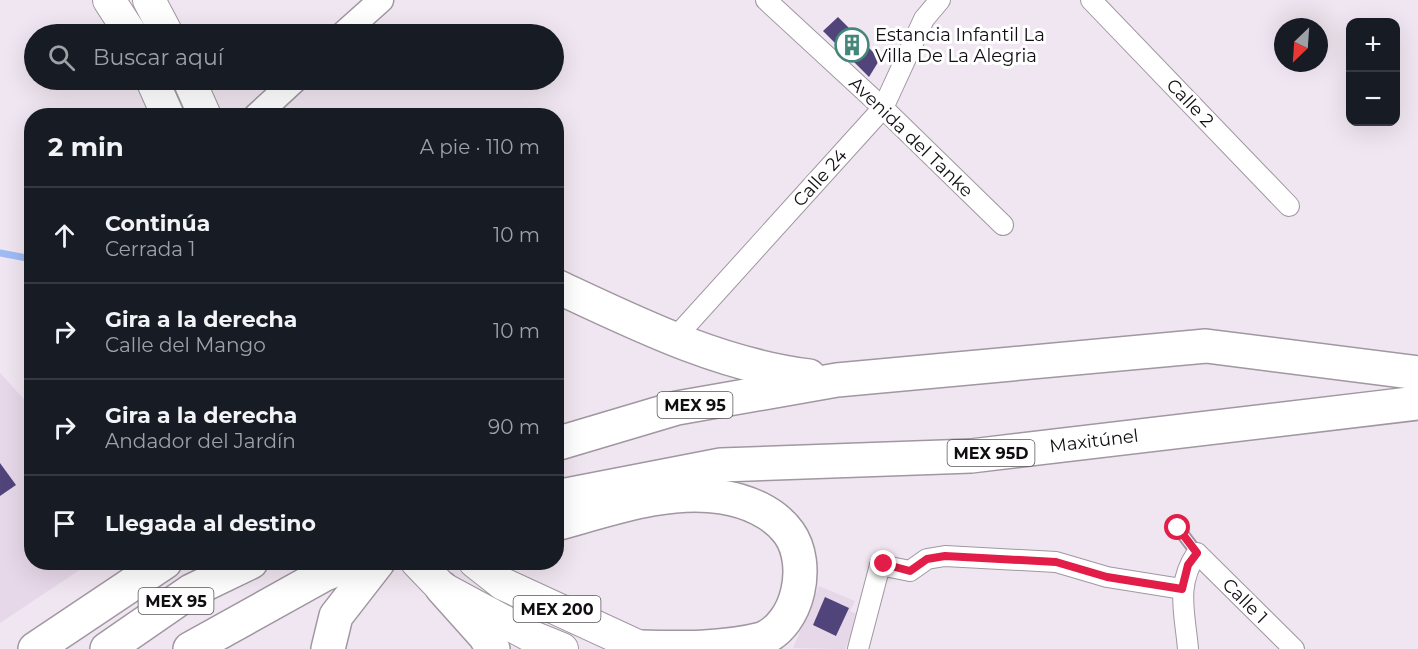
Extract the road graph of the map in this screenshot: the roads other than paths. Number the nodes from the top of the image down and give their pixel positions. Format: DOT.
graph roads {
  1 [pos="109,0"];
  2 [pos="149,0"];
  3 [pos="381,0"];
  4 [pos="766,0"];
  5 [pos="940,0"];
  6 [pos="1091,0"];
  7 [pos="125,24"];
  8 [pos="162,24"];
  9 [pos="355,24"];
  10 [pos="156,90"];
  11 [pos="193,90"];
  12 [pos="284,90"];
  13 [pos="164,108"];
  14 [pos="201,108"];
  15 [pos="265,108"];
  16 [pos="883,108"];
  17 [pos="1289,206"];
  18 [pos="1003,225"];
  19 [pos="564,290"];
  20 [pos="674,339"];
  21 [pos="1418,374"];
  22 [pos="837,380"];
  23 [pos="1418,403"];
  24 [pos="564,442"];
  25 [pos="564,504"];
  26 [pos="564,505"];
  27 [pos="1178,528"];
  28 [pos="1197,553"];
  29 [pos="153,570"];
  30 [pos="216,570"];
  31 [pos="234,570"];
  32 [pos="335,570"];
  33 [pos="372,570"];
  34 [pos="425,570"];
  35 [pos="485,570"];
  36 [pos="442,588"];
  37 [pos="1182,589"];
  38 [pos="191,591"];
  39 [pos="641,648"];
  40 [pos="35,649"];
  41 [pos="107,649"];
  42 [pos="190,649"];
  43 [pos="328,649"];
  44 [pos="493,649"];
  45 [pos="561,649"];
  46 [pos="858,649"];
  47 [pos="1188,649"];
  48 [pos="1294,649"];
  1 -- 7 [label="main road"];
  2 -- 8 [label="main road"];
  3 -- 9 [label="street"];
  4 -- 16 [label="street, Avenida del Tanke"];
  5 -- 16 [label="street, Calle 24"];
  6 -- 17 [label="street, Calle 2"];
  10 -- 13 [label="main road"];
  11 -- 14 [label="main road"];
  12 -- 15 [label="street"];
  16 -- 18 [label="street, Avenida del Tanke"];
  16 -- 20 [label="street, Calle 24"];
  19 -- 20 [label="highway"];
  20 -- 22 [label="highway"];
  21 -- 22 [label="highway"];
  22 -- 24 [label="highway, MEX 95"];
  23 -- 25 [label="highway, Maxitúnel / MEX 95D"];
  26 -- 39 [label="highway"];
  27 -- 28 [label="lane"];
  28 -- 37 [label="street"];
  28 -- 48 [label="street, Calle 1"];
  29 -- 40 [label="highway"];
  30 -- 38 [label="highway"];
  31 -- 38 [label="highway, MEX 95"];
  32 -- 42 [label="highway, MEX 95"];
  33 -- 43 [label="highway"];
  34 -- 36 [label="main road, MEX 200"];
  35 -- 39 [label="main road, MEX 200"];
  36 -- 44 [label="highway"];
  36 -- 45 [label="main road, MEX 200"];
  37 -- 46 [label="street"];
  37 -- 47 [label="street"];
  38 -- 41 [label="highway, MEX 95"];
}
